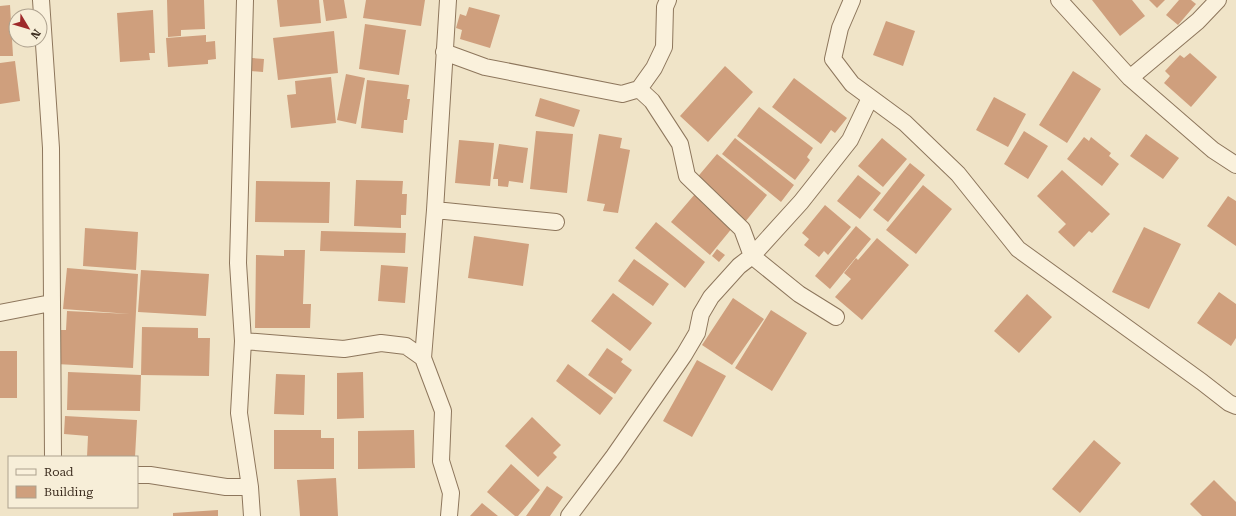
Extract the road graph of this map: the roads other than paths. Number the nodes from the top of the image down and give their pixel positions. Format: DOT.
graph roads {
  1 [pos="41,0"];
  2 [pos="245,0"];
  3 [pos="448,0"];
  4 [pos="668,0"];
  5 [pos="852,0"];
  6 [pos="1059,0"];
  7 [pos="1218,0"];
  8 [pos="444,52"];
  9 [pos="1130,78"];
  10 [pos="639,89"];
  11 [pos="870,98"];
  12 [pos="1236,165"];
  13 [pos="436,210"];
  14 [pos="556,222"];
  15 [pos="752,256"];
  16 [pos="51,303"];
  17 [pos="0,313"];
  18 [pos="836,317"];
  19 [pos="243,341"];
  20 [pos="423,358"];
  21 [pos="1236,406"];
  22 [pos="53,456"];
  23 [pos="138,475"];
  24 [pos="250,487"];
  25 [pos="252,516"];
  26 [pos="449,516"];
  27 [pos="569,516"];
  1 -- 16 [label="street"];
  2 -- 19 [label="street"];
  3 -- 8 [label="street"];
  4 -- 10 [label="street"];
  5 -- 11 [label="street"];
  6 -- 9 [label="street"];
  7 -- 9 [label="street"];
  8 -- 10 [label="street"];
  8 -- 13 [label="street"];
  9 -- 12 [label="street"];
  10 -- 15 [label="street"];
  11 -- 15 [label="street"];
  11 -- 21 [label="street"];
  13 -- 14 [label="street"];
  13 -- 20 [label="street"];
  15 -- 18 [label="street"];
  15 -- 27 [label="street"];
  16 -- 17 [label="street"];
  16 -- 22 [label="street"];
  19 -- 20 [label="street"];
  19 -- 24 [label="street"];
  20 -- 26 [label="street"];
  23 -- 24 [label="street"];
  24 -- 25 [label="street"];
}
